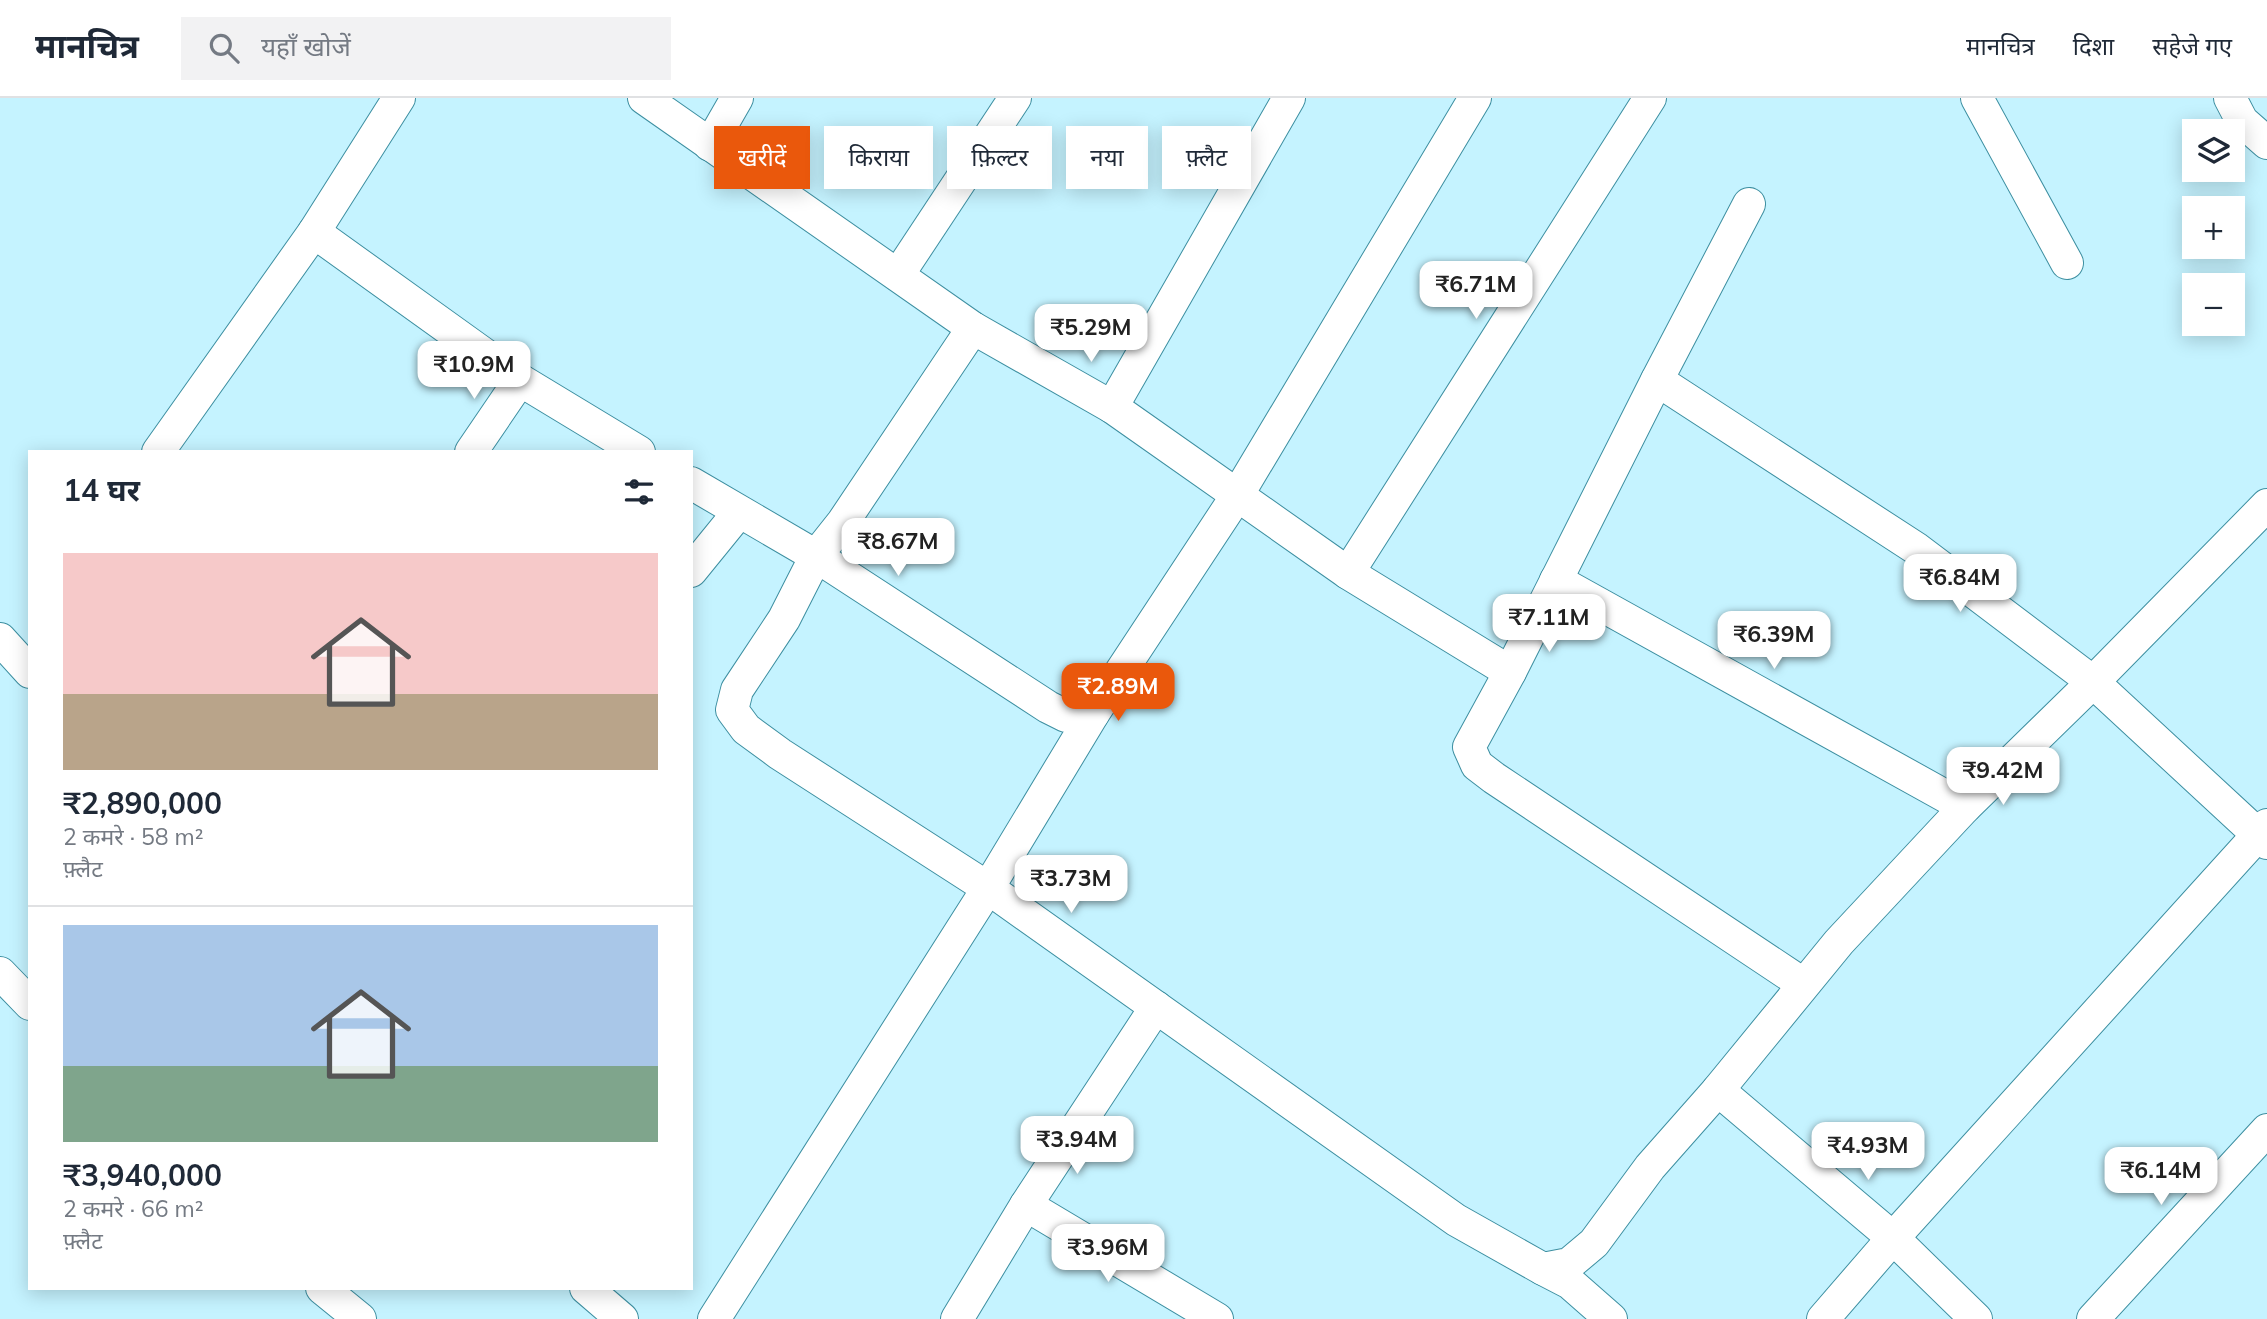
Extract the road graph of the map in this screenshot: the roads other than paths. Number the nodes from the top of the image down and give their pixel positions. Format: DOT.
graph roads {
  1 [pos="399,98"];
  2 [pos="644,98"];
  3 [pos="737,98"];
  4 [pos="1015,98"];
  5 [pos="1289,98"];
  6 [pos="1475,98"];
  7 [pos="1650,98"];
  8 [pos="1977,98"];
  9 [pos="2230,98"];
  10 [pos="2267,144"];
  11 [pos="710,145"];
  12 [pos="1749,204"];
  13 [pos="314,232"];
  14 [pos="2067,263"];
  15 [pos="898,275"];
  16 [pos="973,328"];
  17 [pos="520,380"];
  18 [pos="1657,380"];
  19 [pos="1112,407"];
  20 [pos="159,450"];
  21 [pos="472,450"];
  22 [pos="636,450"];
  23 [pos="693,484"];
  24 [pos="1238,495"];
  25 [pos="2267,505"];
  26 [pos="739,512"];
  27 [pos="816,556"];
  28 [pos="693,569"];
  29 [pos="1348,573"];
  30 [pos="1556,580"];
  31 [pos="0,639"];
  32 [pos="28,670"];
  33 [pos="1510,672"];
  34 [pos="2093,682"];
  35 [pos="1093,714"];
  36 [pos="1965,807"];
  37 [pos="2264,835"];
  38 [pos="988,888"];
  39 [pos="0,973"];
  40 [pos="1803,984"];
  41 [pos="28,1002"];
  42 [pos="1156,1007"];
  43 [pos="1718,1090"];
  44 [pos="2267,1130"];
  45 [pos="1026,1205"];
  46 [pos="1893,1238"];
  47 [pos="1543,1269"];
  48 [pos="324,1290"];
  49 [pos="588,1290"];
  50 [pos="360,1319"];
  51 [pos="622,1319"];
  52 [pos="714,1319"];
  53 [pos="957,1319"];
  54 [pos="1217,1319"];
  55 [pos="1611,1319"];
  56 [pos="1823,1319"];
  57 [pos="1976,1319"];
  58 [pos="2093,1319"];
  1 -- 13 [label="street"];
  2 -- 11 [label="street"];
  3 -- 11 [label="street"];
  4 -- 15 [label="street"];
  5 -- 19 [label="street"];
  6 -- 24 [label="street"];
  7 -- 29 [label="street"];
  8 -- 14 [label="street"];
  9 -- 10 [label="street"];
  11 -- 15 [label="street"];
  12 -- 18 [label="street"];
  13 -- 17 [label="street"];
  13 -- 20 [label="street"];
  15 -- 16 [label="street"];
  16 -- 19 [label="street"];
  16 -- 27 [label="street"];
  17 -- 21 [label="street"];
  17 -- 22 [label="street"];
  18 -- 30 [label="street"];
  18 -- 34 [label="street"];
  19 -- 24 [label="street"];
  23 -- 26 [label="street"];
  24 -- 29 [label="street"];
  24 -- 35 [label="street"];
  25 -- 34 [label="street"];
  26 -- 27 [label="street"];
  26 -- 28 [label="street"];
  27 -- 35 [label="street"];
  27 -- 38 [label="street"];
  29 -- 33 [label="street"];
  30 -- 33 [label="street"];
  30 -- 36 [label="street"];
  31 -- 32 [label="street"];
  33 -- 40 [label="street"];
  34 -- 36 [label="street"];
  34 -- 37 [label="street"];
  35 -- 38 [label="street"];
  36 -- 40 [label="street"];
  37 -- 46 [label="street"];
  38 -- 42 [label="street"];
  38 -- 52 [label="street"];
  39 -- 41 [label="street"];
  40 -- 43 [label="street"];
  42 -- 45 [label="street"];
  42 -- 47 [label="street"];
  43 -- 46 [label="street"];
  43 -- 47 [label="street"];
  44 -- 58 [label="street"];
  45 -- 53 [label="street"];
  45 -- 54 [label="street"];
  46 -- 56 [label="street"];
  46 -- 57 [label="street"];
  47 -- 55 [label="street"];
  48 -- 50 [label="street"];
  49 -- 51 [label="street"];
}
